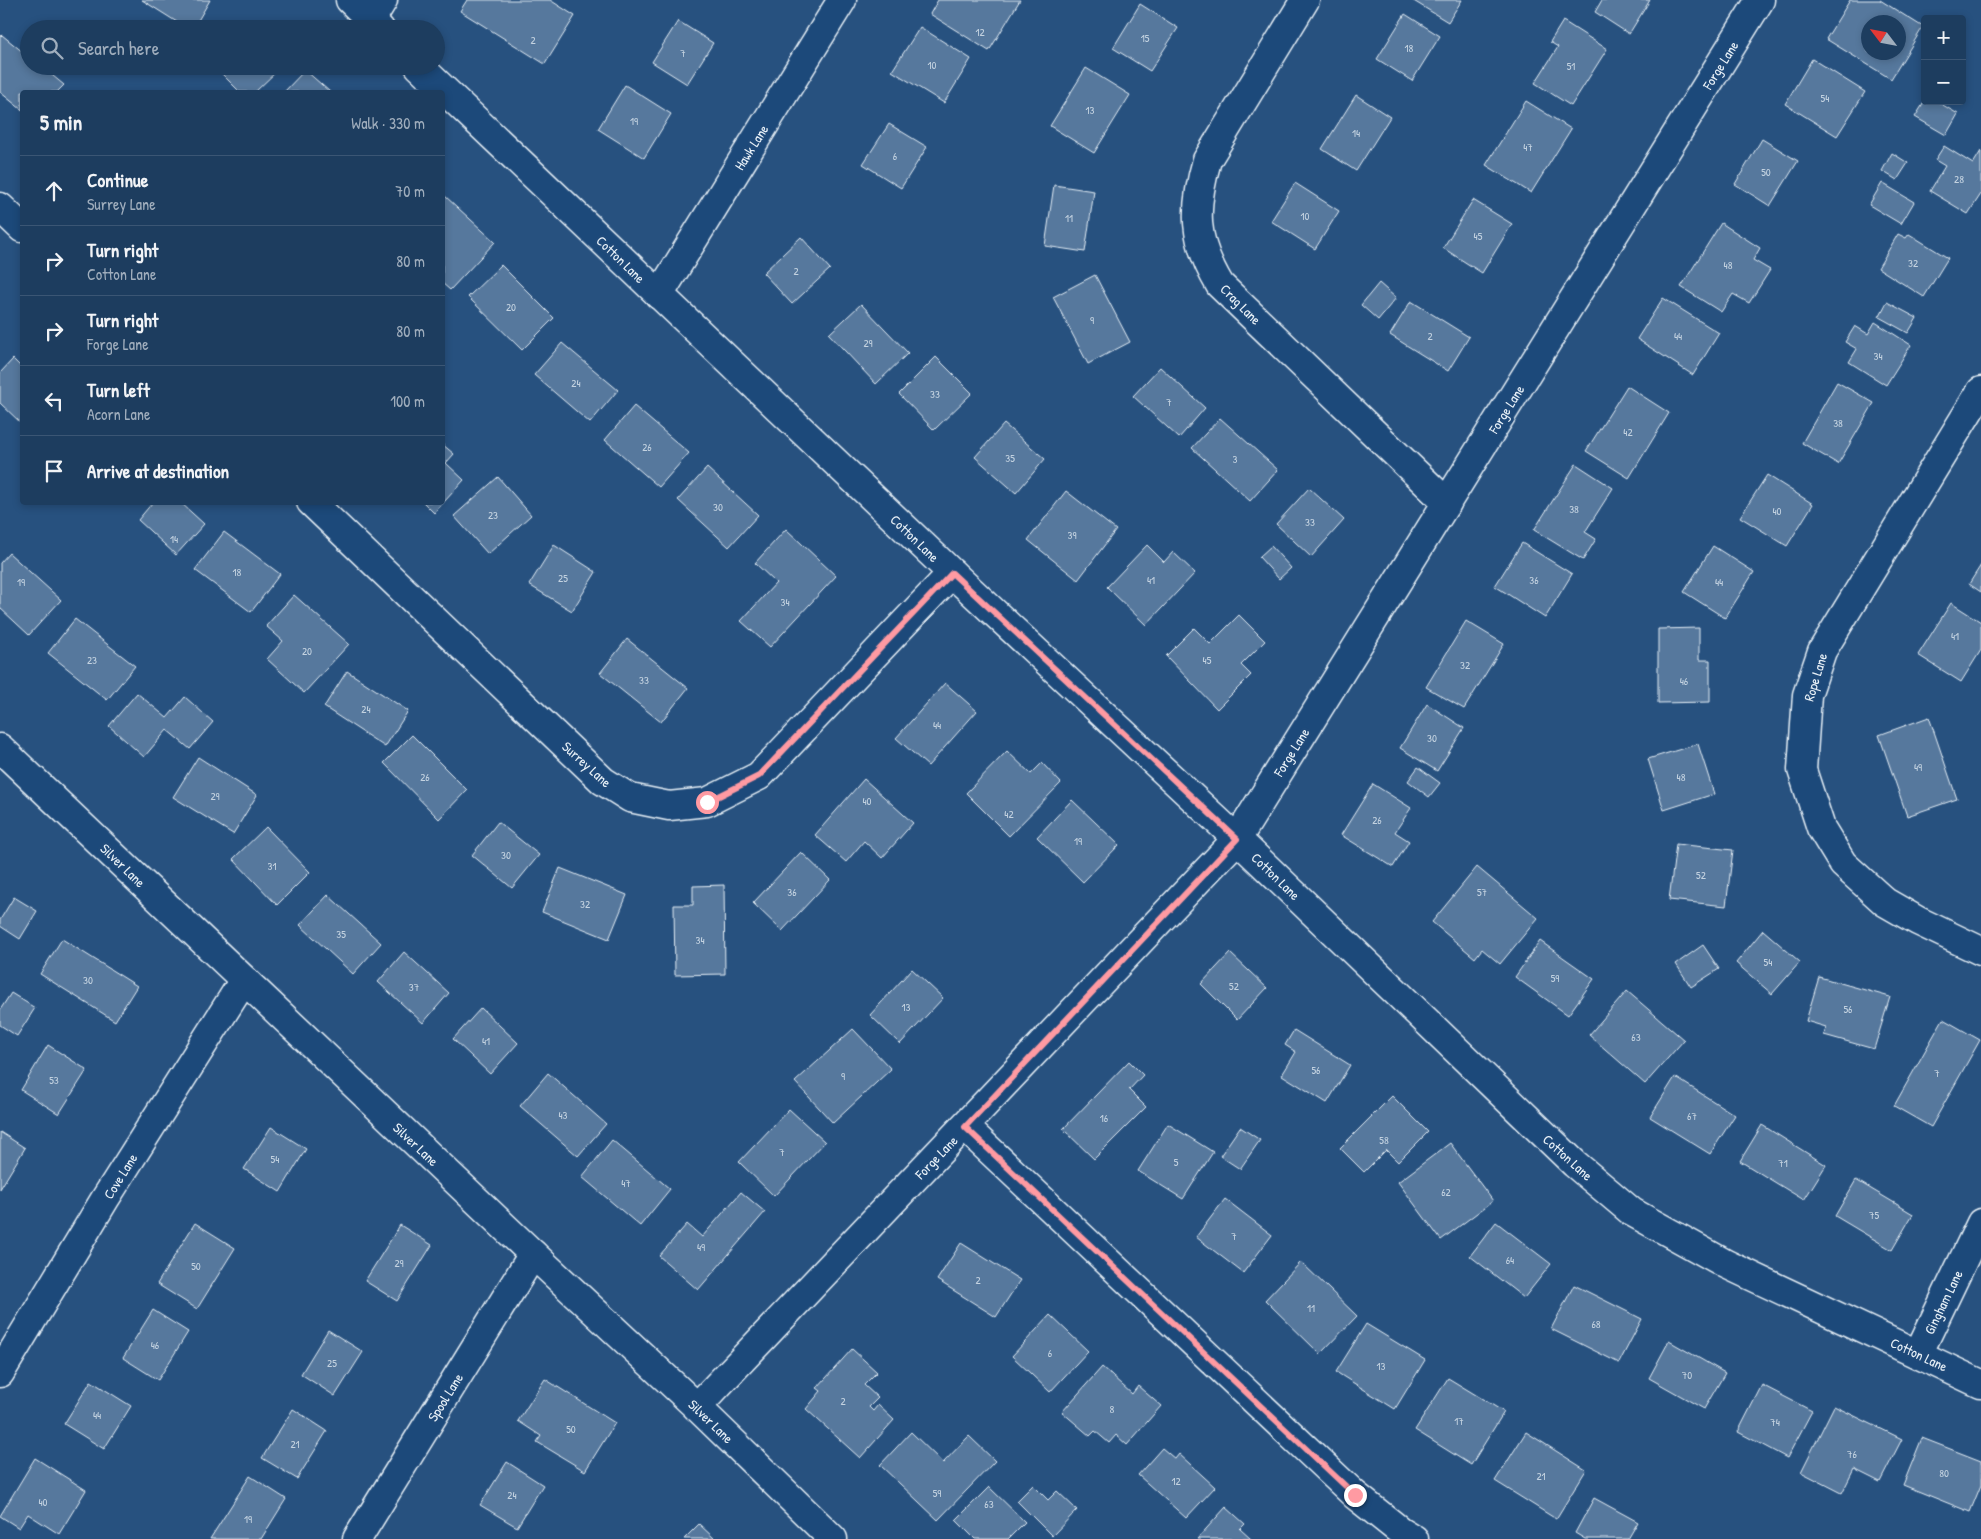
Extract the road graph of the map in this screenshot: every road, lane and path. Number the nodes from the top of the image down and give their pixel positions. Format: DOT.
graph roads {
  1 [pos="350,0"];
  2 [pos="842,0"];
  3 [pos="1305,0"];
  4 [pos="1760,0"];
  5 [pos="378,16"];
  6 [pos="428,75"];
  7 [pos="444,90"];
  8 [pos="445,91"];
  9 [pos="0,207"];
  10 [pos="20,226"];
  11 [pos="659,295"];
  12 [pos="1981,391"];
  13 [pos="1447,502"];
  14 [pos="314,505"];
  15 [pos="952,573"];
  16 [pos="0,748"];
  17 [pos="1237,839"];
  18 [pos="1981,951"];
  19 [pos="244,980"];
  20 [pos="965,1127"];
  21 [pos="1981,1223"];
  22 [pos="533,1254"];
  23 [pos="1918,1354"];
  24 [pos="0,1373"];
  25 [pos="1981,1384"];
  26 [pos="697,1407"];
  27 [pos="357,1539"];
  28 [pos="833,1539"];
  29 [pos="1414,1539"];
  1 -- 5 [label="street"];
  2 -- 11 [label="street, Hawk Lane"];
  3 -- 13 [label="street, Crag Lane"];
  4 -- 13 [label="street, Forge Lane"];
  6 -- 7 [label="street, Cotton Lane"];
  8 -- 11 [label="street, Cotton Lane"];
  9 -- 10 [label="street"];
  11 -- 15 [label="street, Cotton Lane"];
  12 -- 18 [label="street, Rope Lane"];
  13 -- 17 [label="street, Forge Lane"];
  14 -- 15 [label="street, Surrey Lane"];
  15 -- 17 [label="street, Cotton Lane"];
  16 -- 19 [label="street, Silver Lane"];
  17 -- 20 [label="street, Forge Lane"];
  17 -- 23 [label="street, Cotton Lane"];
  19 -- 22 [label="street, Silver Lane"];
  19 -- 24 [label="street, Cove Lane"];
  20 -- 26 [label="street, Forge Lane"];
  20 -- 29 [label="street"];
  21 -- 23 [label="street, Gingham Lane"];
  22 -- 26 [label="street, Silver Lane"];
  22 -- 27 [label="street, Spool Lane"];
  23 -- 25 [label="street, Cotton Lane"];
  26 -- 28 [label="street, Silver Lane"];
}
